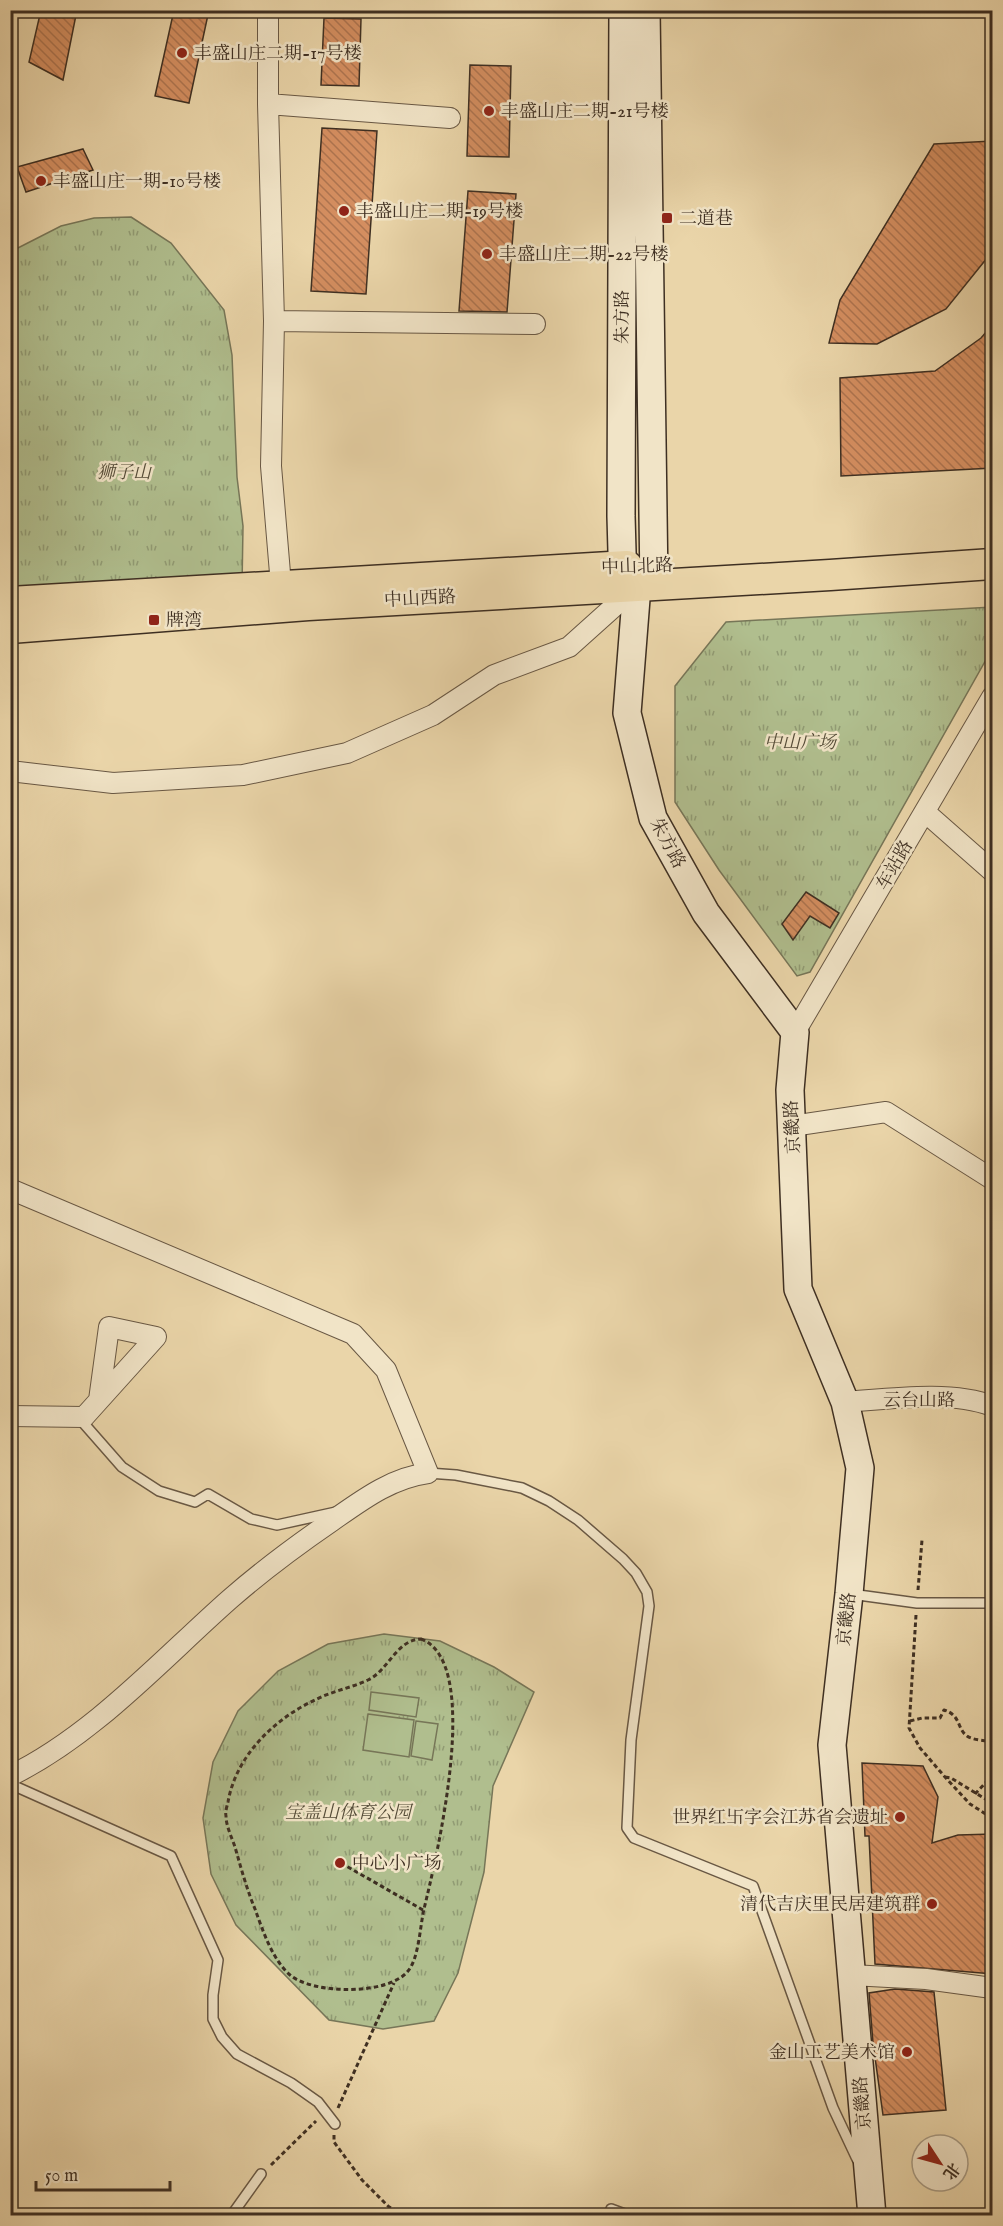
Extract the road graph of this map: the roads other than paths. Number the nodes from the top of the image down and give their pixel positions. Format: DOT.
graph roads {
  1 [pos="268,10"];
  2 [pos="623,10"];
  3 [pos="646,10"];
  4 [pos="268,104"];
  5 [pos="450,118"];
  6 [pos="274,321"];
  7 [pos="535,324"];
  8 [pos="993,546"];
  9 [pos="993,564"];
  10 [pos="638,578"];
  11 [pos="281,585"];
  12 [pos="10,602"];
  13 [pos="10,628"];
  14 [pos="993,697"];
  15 [pos="10,771"];
  16 [pos="925,812"];
  17 [pos="993,871"];
  18 [pos="795,1032"];
  19 [pos="792,1126"];
  20 [pos="993,1179"];
  21 [pos="10,1189"];
  22 [pos="99,1400"];
  23 [pos="845,1402"];
  24 [pos="993,1406"];
  25 [pos="10,1416"];
  26 [pos="78,1417"];
  27 [pos="428,1473"];
  28 [pos="350,1509"];
  29 [pos="849,1594"];
  30 [pos="993,1603"];
  31 [pos="10,1776"];
  32 [pos="10,1784"];
  33 [pos="851,1975"];
  34 [pos="993,1988"];
  35 [pos="335,2124"];
  36 [pos="261,2174"];
  37 [pos="869,2183"];
  38 [pos="611,2209"];
  39 [pos="231,2216"];
  40 [pos="630,2216"];
  41 [pos="872,2216"];
  1 -- 4 [label="street"];
  2 -- 10 [label="street, 朱方路"];
  3 -- 10 [label="street, 朱方路"];
  4 -- 5 [label="street"];
  4 -- 6 [label="street"];
  6 -- 7 [label="street"];
  6 -- 11 [label="street"];
  8 -- 10 [label="main road, 中山北路"];
  9 -- 10 [label="main road, 中山西路"];
  10 -- 11 [label="main road, 中山北路"];
  10 -- 13 [label="main road, 中山西路"];
  10 -- 15 [label="street"];
  10 -- 18 [label="street, 朱方路"];
  11 -- 12 [label="main road"];
  14 -- 16 [label="street, 车站路"];
  16 -- 17 [label="street"];
  16 -- 18 [label="street, 车站路"];
  18 -- 19 [label="street, 京畿路"];
  19 -- 20 [label="street"];
  19 -- 23 [label="street, 京畿路"];
  21 -- 27 [label="street"];
  22 -- 26 [label="street"];
  23 -- 24 [label="street, 云台山路"];
  23 -- 29 [label="street, 京畿路"];
  25 -- 26 [label="street"];
  26 -- 28 [label="lane"];
  27 -- 28 [label="street"];
  27 -- 37 [label="lane"];
  28 -- 31 [label="street"];
  29 -- 30 [label="lane"];
  29 -- 33 [label="street, 京畿路"];
  32 -- 35 [label="lane"];
  33 -- 34 [label="street"];
  33 -- 37 [label="street, 京畿路"];
  36 -- 39 [label="lane"];
  37 -- 41 [label="street, 京畿路"];
  38 -- 40 [label="lane"];
}
